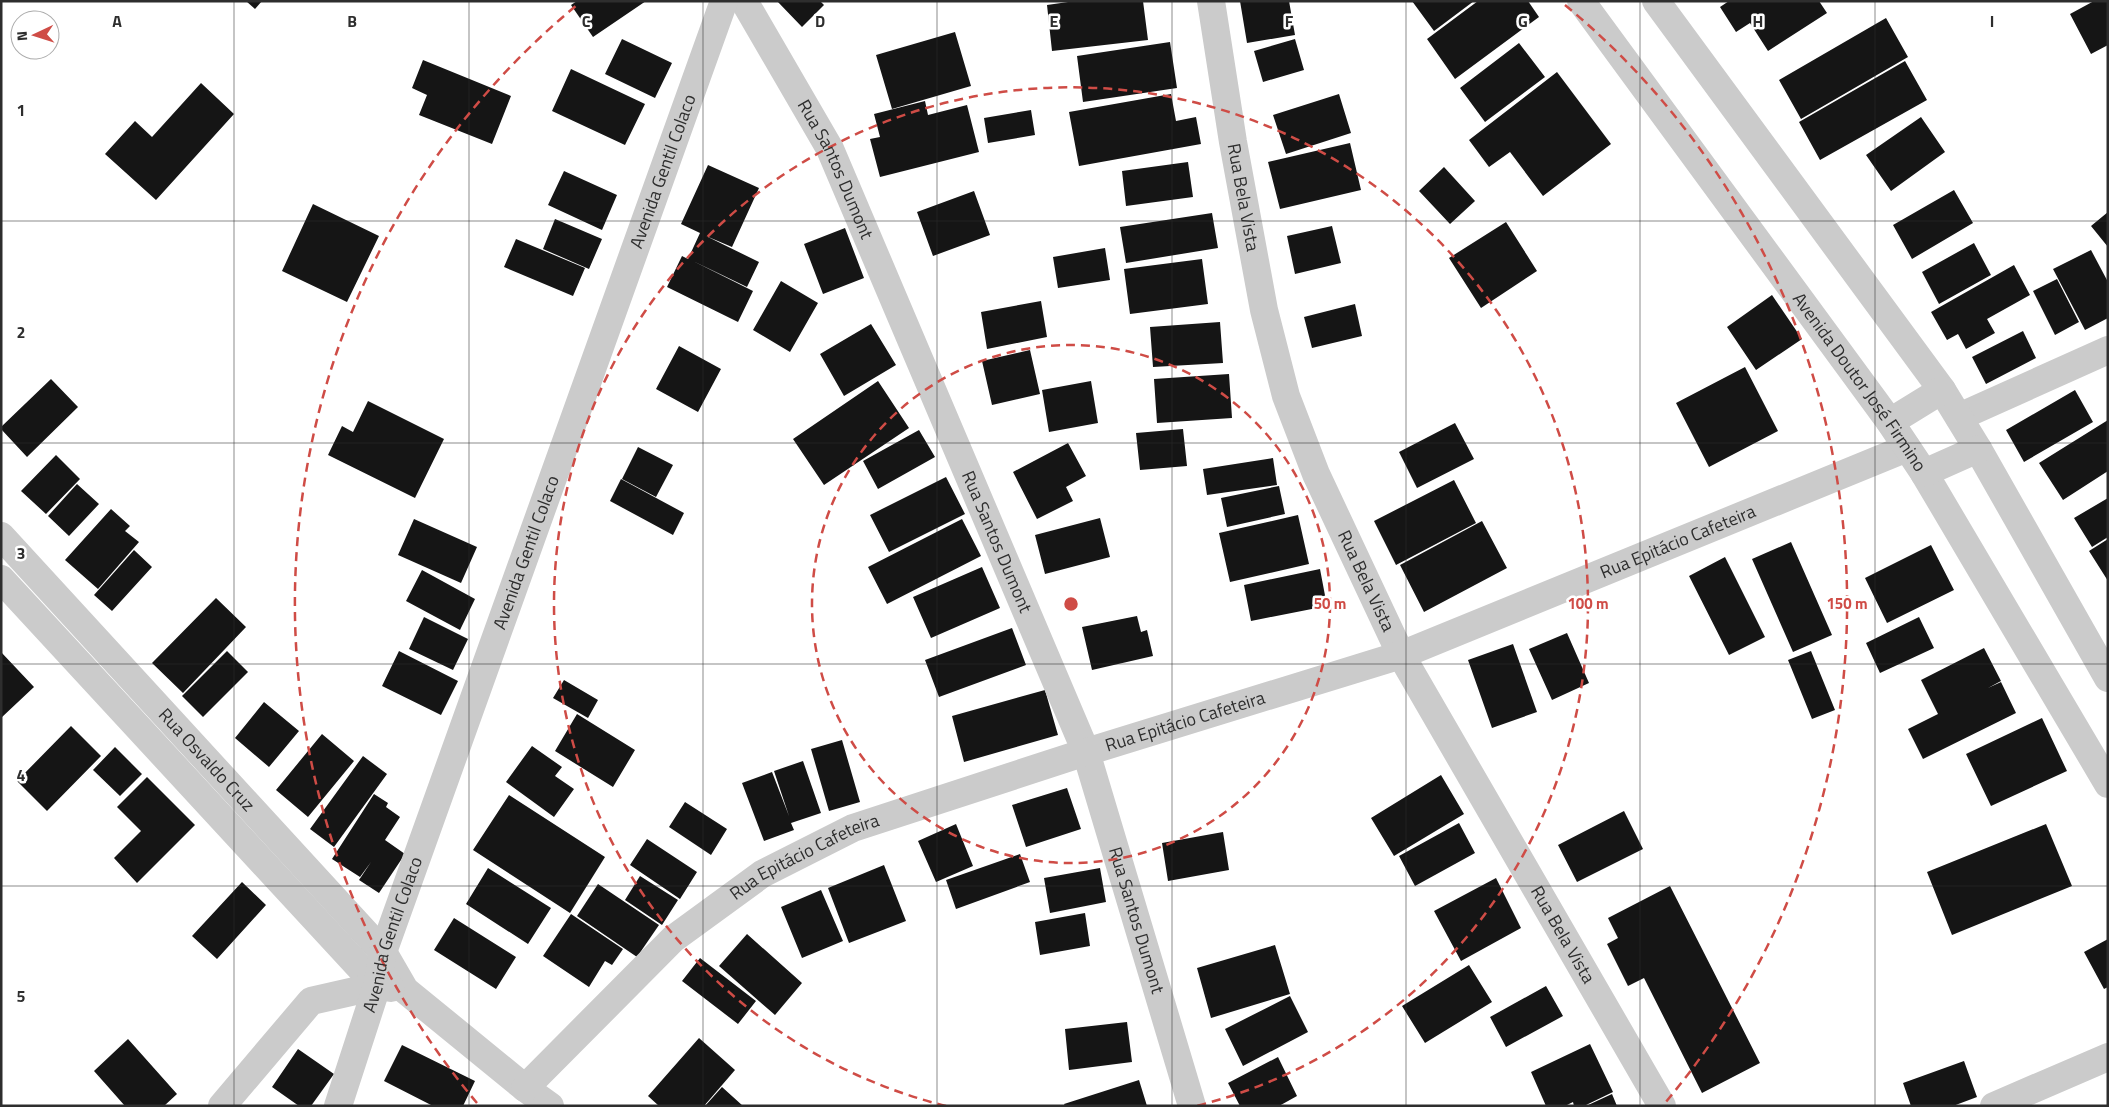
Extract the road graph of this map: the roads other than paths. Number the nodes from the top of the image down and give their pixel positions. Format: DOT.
graph roads {
  1 [pos="724,1"];
  2 [pos="744,1"];
  3 [pos="1212,1"];
  4 [pos="1581,1"];
  5 [pos="1656,1"];
  6 [pos="2108,350"];
  7 [pos="1942,390"];
  8 [pos="1959,417"];
  9 [pos="1890,422"];
  10 [pos="1907,448"];
  11 [pos="1978,449"];
  12 [pos="1924,473"];
  13 [pos="1,536"];
  14 [pos="1,579"];
  15 [pos="1401,655"];
  16 [pos="2108,678"];
  17 [pos="1086,752"];
  18 [pos="2108,784"];
  19 [pos="382,952"];
  20 [pos="377,986"];
  21 [pos="405,990"];
  22 [pos="2108,1057"];
  23 [pos="525,1088"];
  24 [pos="222,1106"];
  25 [pos="338,1106"];
  26 [pos="550,1106"];
  27 [pos="1192,1106"];
  28 [pos="1662,1106"];
  29 [pos="1994,1106"];
  1 -- 19 [label="street, Avenida Gentil Colaco"];
  2 -- 17 [label="street, Rua Santos Dumont"];
  3 -- 15 [label="street, Rua Bela Vista"];
  4 -- 9 [label="street, Avenida Doutor José Firmino"];
  5 -- 7 [label="street"];
  6 -- 8 [label="street"];
  7 -- 8 [label="street"];
  7 -- 9 [label="street"];
  8 -- 11 [label="street"];
  9 -- 10 [label="street, Avenida Doutor José Firmino"];
  10 -- 12 [label="street, Avenida Doutor José Firmino"];
  10 -- 15 [label="street, Rua Epitácio Cafeteira"];
  11 -- 12 [label="street"];
  11 -- 16 [label="street"];
  12 -- 18 [label="street, Avenida Doutor José Firmino"];
  13 -- 19 [label="street, Rua Osvaldo Cruz"];
  14 -- 20 [label="street, Rua Osvaldo Cruz"];
  15 -- 17 [label="street, Rua Epitácio Cafeteira"];
  15 -- 28 [label="street, Rua Bela Vista"];
  17 -- 23 [label="street, Rua Epitácio Cafeteira"];
  17 -- 27 [label="street, Rua Santos Dumont"];
  19 -- 20 [label="street, Avenida Gentil Colaco"];
  19 -- 21 [label="street, Rua Osvaldo Cruz"];
  20 -- 21 [label="street"];
  20 -- 24 [label="street"];
  20 -- 25 [label="street, Avenida Gentil Colaco"];
  21 -- 23 [label="street, Rua Osvaldo Cruz"];
  22 -- 29 [label="street"];
  23 -- 26 [label="street, Rua Osvaldo Cruz"];
}
